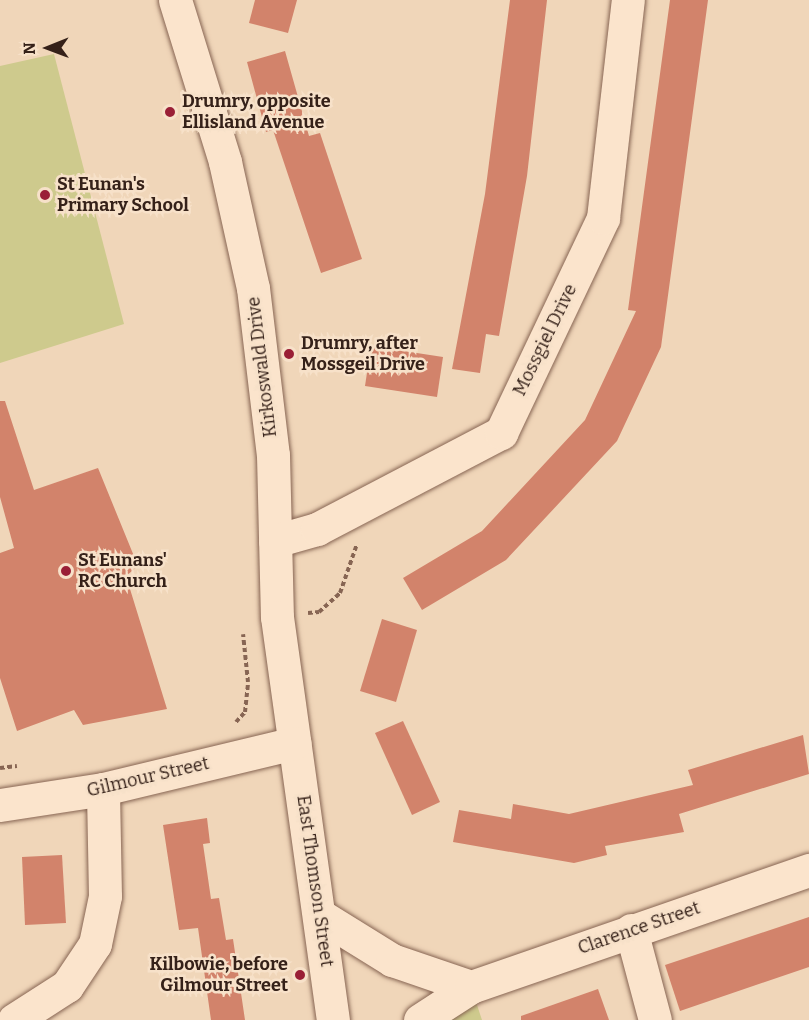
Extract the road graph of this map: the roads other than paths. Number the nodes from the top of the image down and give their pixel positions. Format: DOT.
graph roads {
  1 [pos="175,0"];
  2 [pos="627,0"];
  3 [pos="275,541"];
  4 [pos="295,743"];
  5 [pos="103,789"];
  6 [pos="0,805"];
  7 [pos="809,870"];
  8 [pos="321,916"];
  9 [pos="631,930"];
  10 [pos="471,987"];
  11 [pos="14,1020"];
  12 [pos="333,1020"];
  13 [pos="420,1020"];
  14 [pos="655,1020"];
  1 -- 3 [label="street, Kirkoswald Drive"];
  2 -- 3 [label="street, Mossgiel Drive"];
  3 -- 4 [label="street, Kirkoswald Drive"];
  4 -- 5 [label="street, Gilmour Street"];
  4 -- 8 [label="street, East Thomson Street"];
  5 -- 6 [label="street, Gilmour Street"];
  5 -- 11 [label="street"];
  7 -- 9 [label="street, Clarence Street"];
  8 -- 10 [label="street"];
  8 -- 12 [label="street, East Thomson Street"];
  9 -- 10 [label="street, Clarence Street"];
  9 -- 14 [label="street"];
  10 -- 13 [label="street, Clarence Street"];
}
